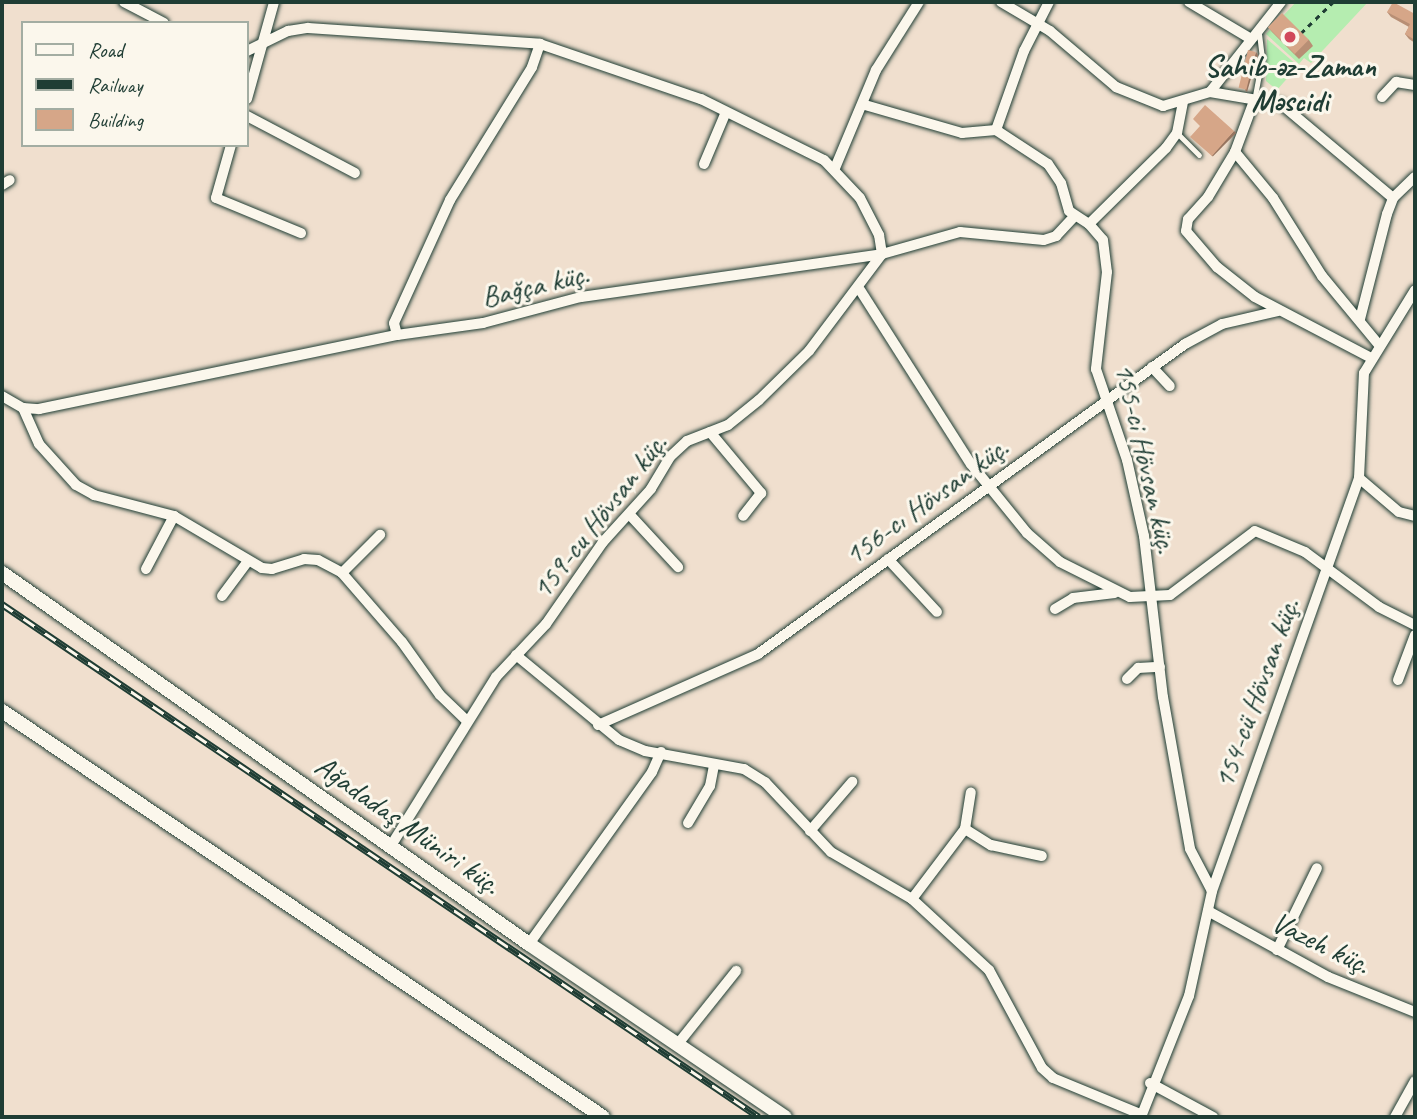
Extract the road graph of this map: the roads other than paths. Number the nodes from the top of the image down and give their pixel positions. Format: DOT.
graph roads {
  1 [pos="124,2"];
  2 [pos="274,2"];
  3 [pos="919,2"];
  4 [pos="1000,2"];
  5 [pos="1049,2"];
  6 [pos="1189,2"];
  7 [pos="1281,2"];
  8 [pos="160,21"];
  9 [pos="1038,23"];
  10 [pos="1259,29"];
  11 [pos="1251,39"];
  12 [pos="264,43"];
  13 [pos="540,44"];
  14 [pos="248,51"];
  15 [pos="1415,85"];
  16 [pos="1210,92"];
  17 [pos="248,96"];
  18 [pos="1382,97"];
  19 [pos="1254,101"];
  20 [pos="1183,103"];
  21 [pos="865,105"];
  22 [pos="726,112"];
  23 [pos="248,117"];
  24 [pos="996,130"];
  25 [pos="1177,134"];
  26 [pos="230,147"];
  27 [pos="1235,152"];
  28 [pos="1199,155"];
  29 [pos="704,164"];
  30 [pos="835,167"];
  31 [pos="355,173"];
  32 [pos="1415,177"];
  33 [pos="1394,198"];
  34 [pos="1074,217"];
  35 [pos="1089,223"];
  36 [pos="302,233"];
  37 [pos="882,254"];
  38 [pos="860,290"];
  39 [pos="1415,290"];
  40 [pos="1278,311"];
  41 [pos="1360,319"];
  42 [pos="397,335"];
  43 [pos="1379,345"];
  44 [pos="1371,358"];
  45 [pos="1152,367"];
  46 [pos="1170,386"];
  47 [pos="2,397"];
  48 [pos="1106,404"];
  49 [pos="23,408"];
  50 [pos="710,432"];
  51 [pos="1359,478"];
  52 [pos="988,484"];
  53 [pos="630,515"];
  54 [pos="174,516"];
  55 [pos="743,516"];
  56 [pos="1415,516"];
  57 [pos="380,535"];
  58 [pos="888,559"];
  59 [pos="248,561"];
  60 [pos="678,567"];
  61 [pos="1327,568"];
  62 [pos="146,569"];
  63 [pos="2,573"];
  64 [pos="342,573"];
  65 [pos="1115,593"];
  66 [pos="222,596"];
  67 [pos="1151,597"];
  68 [pos="1055,609"];
  69 [pos="937,612"];
  70 [pos="1415,625"];
  71 [pos="1415,635"];
  72 [pos="516,655"];
  73 [pos="1160,667"];
  74 [pos="1127,679"];
  75 [pos="1398,680"];
  76 [pos="2,710"];
  77 [pos="467,721"];
  78 [pos="598,725"];
  79 [pos="661,752"];
  80 [pos="714,765"];
  81 [pos="852,782"];
  82 [pos="971,792"];
  83 [pos="688,822"];
  84 [pos="965,829"];
  85 [pos="810,831"];
  86 [pos="392,844"];
  87 [pos="1042,856"];
  88 [pos="1317,868"];
  89 [pos="1212,891"];
  90 [pos="912,899"];
  91 [pos="1208,911"];
  92 [pos="529,944"];
  93 [pos="1277,950"];
  94 [pos="736,971"];
  95 [pos="1415,1012"];
  96 [pos="677,1045"];
  97 [pos="1415,1081"];
  98 [pos="1150,1083"];
  99 [pos="1140,1116"];
  100 [pos="603,1117"];
  101 [pos="785,1117"];
  102 [pos="1213,1117"];
  103 [pos="1395,1117"];
  1 -- 8 [label="street"];
  2 -- 12 [label="street"];
  3 -- 21 [label="street"];
  4 -- 9 [label="street"];
  5 -- 9 [label="street"];
  6 -- 11 [label="street"];
  7 -- 10 [label="street"];
  9 -- 20 [label="street"];
  9 -- 24 [label="street"];
  10 -- 11 [label="street"];
  10 -- 19 [label="lane"];
  11 -- 16 [label="street"];
  12 -- 13 [label="street"];
  12 -- 14 [label="street"];
  12 -- 17 [label="street"];
  13 -- 22 [label="street"];
  13 -- 42 [label="street"];
  15 -- 18 [label="street"];
  16 -- 19 [label="street"];
  16 -- 20 [label="street"];
  19 -- 27 [label="street"];
  19 -- 33 [label="street"];
  20 -- 25 [label="street"];
  21 -- 24 [label="street"];
  21 -- 30 [label="street"];
  22 -- 29 [label="street"];
  22 -- 30 [label="street"];
  23 -- 31 [label="street"];
  24 -- 34 [label="street"];
  25 -- 28 [label="lane"];
  25 -- 35 [label="street"];
  26 -- 36 [label="street"];
  27 -- 40 [label="street"];
  27 -- 41 [label="street"];
  30 -- 37 [label="street"];
  32 -- 33 [label="street"];
  33 -- 41 [label="street"];
  34 -- 35 [label="street"];
  34 -- 37 [label="street, Bağça küç."];
  35 -- 48 [label="street, 155-ci Hövsan küç."];
  37 -- 38 [label="street, 159-cu Hövsan küç."];
  37 -- 42 [label="street, Bağça küç."];
  38 -- 50 [label="street, 159-cu Hövsan küç."];
  38 -- 52 [label="street"];
  39 -- 43 [label="street, 154-cü Hövsan küç."];
  40 -- 44 [label="street"];
  40 -- 45 [label="street, 156-cı Hövsan küç."];
  41 -- 43 [label="street"];
  42 -- 49 [label="street, Bağça küç."];
  43 -- 44 [label="street, 154-cü Hövsan küç."];
  44 -- 51 [label="street, 154-cü Hövsan küç."];
  45 -- 46 [label="street"];
  45 -- 48 [label="street, 156-cı Hövsan küç."];
  47 -- 49 [label="street"];
  48 -- 52 [label="street, 156-cı Hövsan küç."];
  48 -- 67 [label="street, 155-ci Hövsan küç."];
  49 -- 54 [label="street"];
  50 -- 53 [label="street, 159-cu Hövsan küç."];
  50 -- 55 [label="street"];
  51 -- 56 [label="street"];
  51 -- 61 [label="street, 154-cü Hövsan küç."];
  52 -- 58 [label="street, 156-cı Hövsan küç."];
  52 -- 65 [label="street"];
  53 -- 60 [label="street"];
  53 -- 72 [label="street, 159-cu Hövsan küç."];
  54 -- 59 [label="street"];
  54 -- 62 [label="street"];
  57 -- 64 [label="street"];
  58 -- 69 [label="street"];
  58 -- 78 [label="street, 156-cı Hövsan küç."];
  59 -- 64 [label="street"];
  59 -- 66 [label="street"];
  61 -- 67 [label="street"];
  61 -- 70 [label="street"];
  61 -- 89 [label="street, 154-cü Hövsan küç."];
  63 -- 86 [label="street, Ağadadaş Müniri küç."];
  64 -- 77 [label="street"];
  65 -- 67 [label="street"];
  65 -- 68 [label="street"];
  67 -- 73 [label="street, 155-ci Hövsan küç."];
  71 -- 75 [label="street"];
  72 -- 77 [label="street, 159-cu Hövsan küç."];
  72 -- 78 [label="street"];
  73 -- 74 [label="street"];
  73 -- 89 [label="street, 155-ci Hövsan küç."];
  76 -- 100 [label="street"];
  77 -- 86 [label="street, 159-cu Hövsan küç."];
  78 -- 79 [label="street"];
  79 -- 80 [label="street"];
  79 -- 92 [label="street"];
  80 -- 83 [label="street"];
  80 -- 85 [label="street"];
  81 -- 85 [label="street"];
  82 -- 84 [label="street"];
  84 -- 87 [label="street"];
  84 -- 90 [label="street"];
  85 -- 90 [label="street"];
  86 -- 92 [label="street, Ağadadaş Müniri küç."];
  88 -- 93 [label="street"];
  89 -- 91 [label="street, 154-cü Hövsan küç."];
  90 -- 99 [label="street"];
  91 -- 93 [label="street, Vazeh küç."];
  91 -- 98 [label="street, 154-cü Hövsan küç."];
  92 -- 96 [label="street, Ağadadaş Müniri küç."];
  93 -- 95 [label="street, Vazeh küç."];
  94 -- 96 [label="street"];
  96 -- 101 [label="street, Ağadadaş Müniri küç."];
  97 -- 103 [label="street"];
  98 -- 99 [label="street, 154-cü Hövsan küç."];
  98 -- 102 [label="street"];
}
